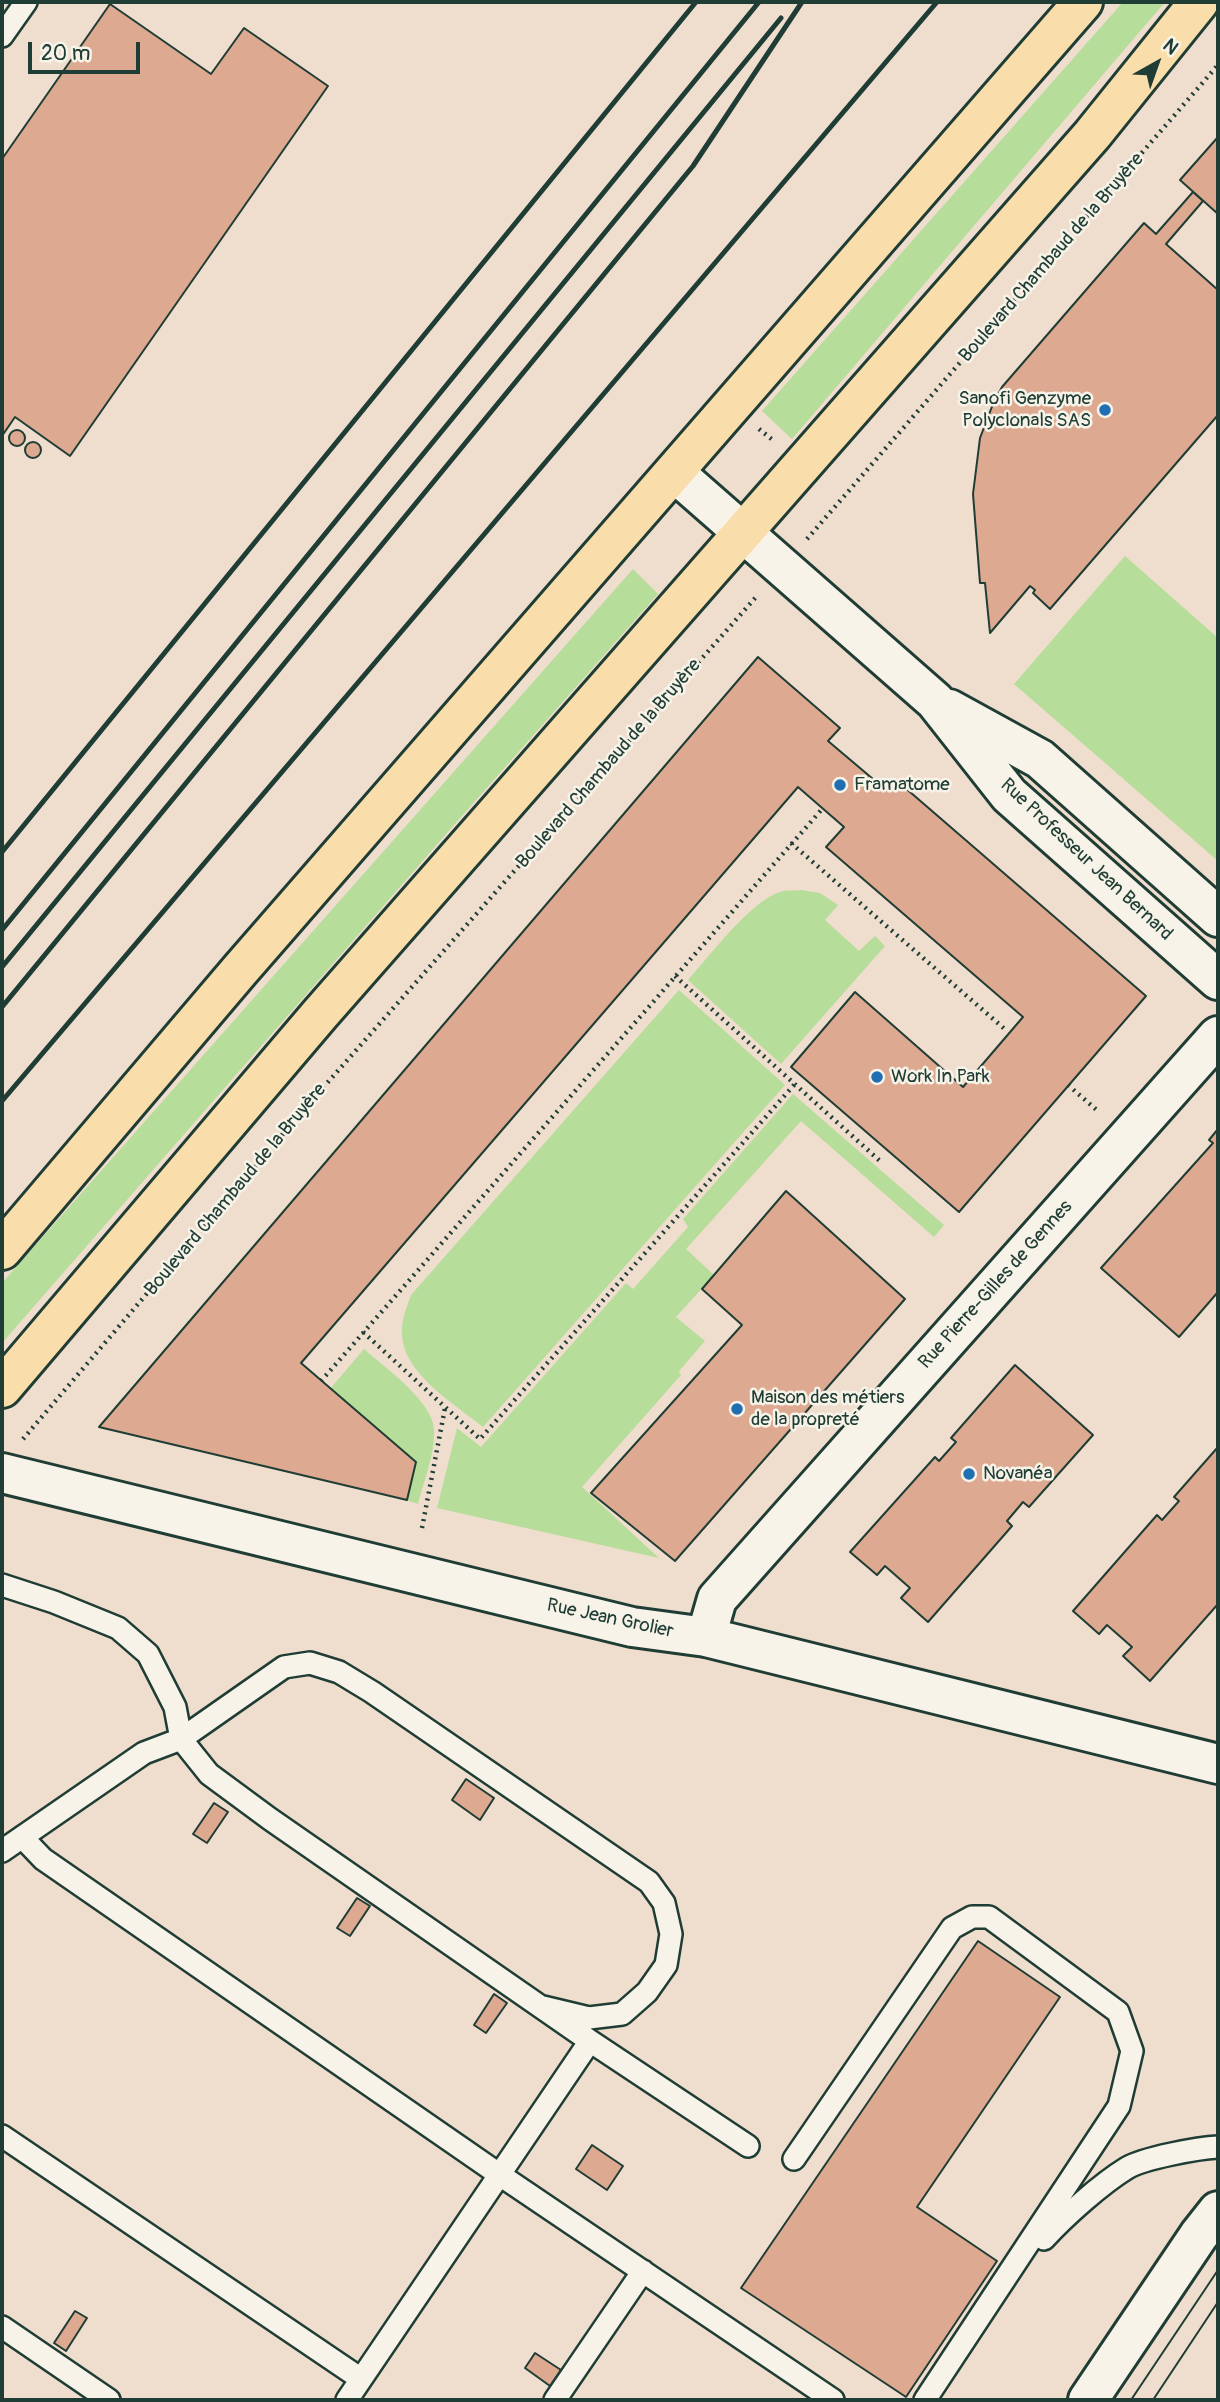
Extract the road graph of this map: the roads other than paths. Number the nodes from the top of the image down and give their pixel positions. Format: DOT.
graph roads {
  1 [pos="26,2"];
  2 [pos="1083,2"];
  3 [pos="1199,2"];
  4 [pos="2,36"];
  5 [pos="675,473"];
  6 [pos="744,533"];
  7 [pos="935,701"];
  8 [pos="1218,917"];
  9 [pos="1218,980"];
  10 [pos="1218,1036"];
  11 [pos="2,1250"];
  12 [pos="2,1388"];
  13 [pos="10,1458"];
  14 [pos="2,1585"];
  15 [pos="706,1637"];
  16 [pos="181,1739"];
  17 [pos="1218,1764"];
  18 [pos="23,1837"];
  19 [pos="2,1851"];
  20 [pos="542,2007"];
  21 [pos="590,2041"];
  22 [pos="2,2136"];
  23 [pos="748,2146"];
  24 [pos="1218,2147"];
  25 [pos="794,2159"];
  26 [pos="500,2175"];
  27 [pos="1218,2211"];
  28 [pos="643,2271"];
  29 [pos="1004,2282"];
  30 [pos="2,2327"];
  31 [pos="361,2379"];
  32 [pos="109,2400"];
  33 [pos="347,2400"];
  34 [pos="555,2400"];
  35 [pos="833,2400"];
  36 [pos="925,2400"];
  37 [pos="1088,2400"];
  1 -- 4 [label="lane"];
  2 -- 5 [label="main road"];
  3 -- 6 [label="main road"];
  5 -- 6 [label="street, Rue Professeur Jean Bernard"];
  5 -- 11 [label="main road"];
  6 -- 7 [label="street, Rue Professeur Jean Bernard"];
  6 -- 12 [label="main road"];
  7 -- 8 [label="street, Rue Professeur Jean Bernard"];
  7 -- 9 [label="street, Rue Professeur Jean Bernard"];
  10 -- 15 [label="street, Rue Pierre-Gilles de Gennes"];
  13 -- 15 [label="street, Rue Jean Grolier"];
  14 -- 16 [label="lane"];
  15 -- 17 [label="street, Rue Jean Grolier"];
  16 -- 18 [label="lane"];
  16 -- 20 [label="lane"];
  16 -- 20 [label="lane"];
  18 -- 19 [label="lane"];
  18 -- 26 [label="lane"];
  20 -- 21 [label="lane"];
  21 -- 23 [label="lane"];
  21 -- 26 [label="lane"];
  22 -- 31 [label="lane"];
  24 -- 29 [label="lane"];
  25 -- 29 [label="lane"];
  26 -- 28 [label="lane"];
  26 -- 31 [label="lane"];
  27 -- 37 [label="street"];
  28 -- 34 [label="lane"];
  28 -- 35 [label="lane"];
  29 -- 36 [label="lane"];
  30 -- 32 [label="lane"];
  31 -- 33 [label="lane"];
}
